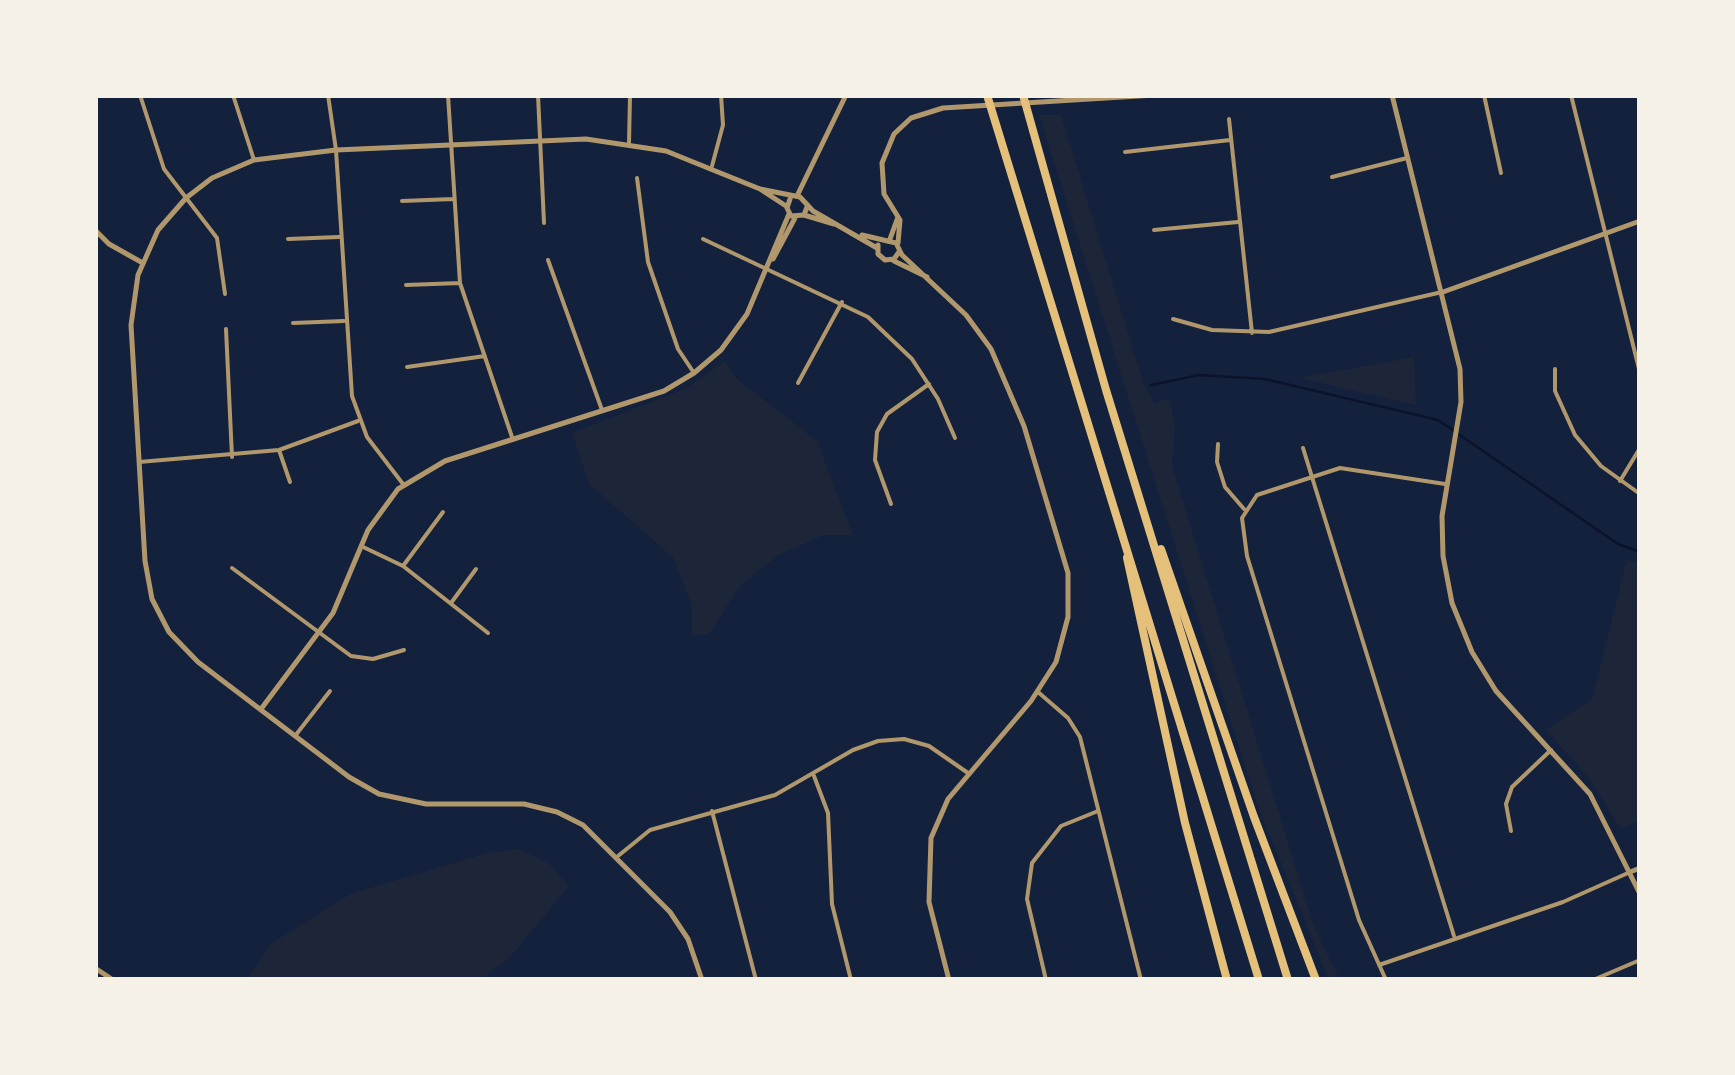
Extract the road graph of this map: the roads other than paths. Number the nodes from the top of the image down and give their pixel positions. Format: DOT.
graph roads {
  1 [pos="140,95"];
  2 [pos="233,95"];
  3 [pos="328,95"];
  4 [pos="448,95"];
  5 [pos="538,95"];
  6 [pos="630,95"];
  7 [pos="721,95"];
  8 [pos="846,95"];
  9 [pos="986,95"];
  10 [pos="1024,95"];
  11 [pos="1155,95"];
  12 [pos="1392,95"];
  13 [pos="1484,95"];
  14 [pos="1570,95"];
  15 [pos="1229,119"];
  16 [pos="1231,140"];
  17 [pos="540,141"];
  18 [pos="628,143"];
  19 [pos="451,146"];
  20 [pos="336,150"];
  21 [pos="1126,152"];
  22 [pos="1407,158"];
  23 [pos="254,160"];
  24 [pos="712,166"];
  25 [pos="1501,173"];
  26 [pos="1332,177"];
  27 [pos="637,178"];
  28 [pos="760,189"];
  29 [pos="186,198"];
  30 [pos="797,198"];
  31 [pos="453,199"];
  32 [pos="402,201"];
  33 [pos="807,207"];
  34 [pos="790,213"];
  35 [pos="804,215"];
  36 [pos="898,216"];
  37 [pos="1640,221"];
  38 [pos="1240,222"];
  39 [pos="544,224"];
  40 [pos="836,224"];
  41 [pos="95,230"];
  42 [pos="1154,230"];
  43 [pos="1606,234"];
  44 [pos="860,235"];
  45 [pos="339,237"];
  46 [pos="288,239"];
  47 [pos="703,239"];
  48 [pos="886,240"];
  49 [pos="878,248"];
  50 [pos="898,249"];
  51 [pos="548,260"];
  52 [pos="891,260"];
  53 [pos="142,262"];
  54 [pos="769,268"];
  55 [pos="927,277"];
  56 [pos="460,283"];
  57 [pos="406,285"];
  58 [pos="1443,292"];
  59 [pos="225,294"];
  60 [pos="842,302"];
  61 [pos="344,320"];
  62 [pos="1173,320"];
  63 [pos="293,323"];
  64 [pos="226,329"];
  65 [pos="1252,333"];
  66 [pos="485,356"];
  67 [pos="408,367"];
  68 [pos="1555,369"];
  69 [pos="1640,373"];
  70 [pos="694,374"];
  71 [pos="798,383"];
  72 [pos="928,384"];
  73 [pos="602,410"];
  74 [pos="359,421"];
  75 [pos="955,438"];
  76 [pos="513,440"];
  77 [pos="1218,444"];
  78 [pos="1304,448"];
  79 [pos="1640,448"];
  80 [pos="279,450"];
  81 [pos="232,457"];
  82 [pos="139,462"];
  83 [pos="1132,470"];
  84 [pos="1312,476"];
  85 [pos="290,482"];
  86 [pos="1620,482"];
  87 [pos="403,484"];
  88 [pos="1445,484"];
  89 [pos="1640,494"];
  90 [pos="891,504"];
  91 [pos="1115,505"];
  92 [pos="1244,509"];
  93 [pos="443,512"];
  94 [pos="362,546"];
  95 [pos="403,566"];
  96 [pos="232,568"];
  97 [pos="476,570"];
  98 [pos="451,603"];
  99 [pos="488,633"];
  100 [pos="318,634"];
  101 [pos="404,650"];
  102 [pos="330,691"];
  103 [pos="1038,692"];
  104 [pos="261,709"];
  105 [pos="295,736"];
  106 [pos="1552,750"];
  107 [pos="968,773"];
  108 [pos="814,776"];
  109 [pos="712,811"];
  110 [pos="1098,811"];
  111 [pos="1511,832"];
  112 [pos="618,856"];
  113 [pos="1640,868"];
  114 [pos="1630,872"];
  115 [pos="1640,894"];
  116 [pos="1454,936"];
  117 [pos="1640,960"];
  118 [pos="1379,964"];
  119 [pos="95,968"];
  120 [pos="112,980"];
  121 [pos="702,980"];
  122 [pos="756,980"];
  123 [pos="850,980"];
  124 [pos="949,980"];
  125 [pos="1046,980"];
  126 [pos="1141,980"];
  127 [pos="1226,980"];
  128 [pos="1259,980"];
  129 [pos="1288,980"];
  130 [pos="1316,980"];
  131 [pos="1386,980"];
  132 [pos="1593,980"];
  1 -- 29 [label="street"];
  2 -- 23 [label="street"];
  3 -- 20 [label="street"];
  4 -- 19 [label="street"];
  5 -- 17 [label="street"];
  6 -- 18 [label="street"];
  7 -- 24 [label="street"];
  8 -- 30 [label="street"];
  9 -- 91 [label="highway"];
  10 -- 83 [label="highway"];
  11 -- 36 [label="street"];
  12 -- 22 [label="street"];
  13 -- 25 [label="street"];
  14 -- 43 [label="street"];
  15 -- 16 [label="street"];
  16 -- 21 [label="street"];
  16 -- 38 [label="street"];
  17 -- 18 [label="street"];
  17 -- 19 [label="street"];
  17 -- 39 [label="street"];
  18 -- 24 [label="street"];
  19 -- 20 [label="street"];
  19 -- 31 [label="street"];
  20 -- 23 [label="street"];
  20 -- 45 [label="street"];
  22 -- 26 [label="street"];
  22 -- 58 [label="street"];
  23 -- 29 [label="street"];
  24 -- 28 [label="street"];
  27 -- 70 [label="street"];
  28 -- 30 [label="street"];
  28 -- 34 [label="street"];
  29 -- 53 [label="street"];
  29 -- 59 [label="street"];
  30 -- 33 [label="street"];
  30 -- 34 [label="street"];
  31 -- 32 [label="street"];
  31 -- 56 [label="street"];
  33 -- 35 [label="street"];
  33 -- 40 [label="street"];
  34 -- 35 [label="street"];
  34 -- 54 [label="street"];
  35 -- 40 [label="street"];
  36 -- 48 [label="street"];
  36 -- 50 [label="street"];
  37 -- 43 [label="street"];
  38 -- 42 [label="street"];
  38 -- 65 [label="street"];
  40 -- 44 [label="street"];
  41 -- 53 [label="street"];
  43 -- 58 [label="street"];
  43 -- 69 [label="street"];
  44 -- 48 [label="street"];
  44 -- 49 [label="street"];
  45 -- 46 [label="street"];
  45 -- 61 [label="street"];
  47 -- 54 [label="street"];
  48 -- 49 [label="street"];
  48 -- 50 [label="street"];
  49 -- 52 [label="street"];
  50 -- 52 [label="street"];
  50 -- 55 [label="street"];
  51 -- 73 [label="street"];
  52 -- 55 [label="street"];
  53 -- 82 [label="street"];
  54 -- 60 [label="street"];
  54 -- 70 [label="street"];
  55 -- 103 [label="street"];
  56 -- 57 [label="street"];
  56 -- 66 [label="street"];
  58 -- 65 [label="street"];
  58 -- 88 [label="street"];
  60 -- 71 [label="street"];
  60 -- 72 [label="street"];
  61 -- 63 [label="street"];
  61 -- 74 [label="street"];
  62 -- 65 [label="street"];
  64 -- 81 [label="street"];
  66 -- 67 [label="street"];
  66 -- 76 [label="street"];
  68 -- 86 [label="street"];
  70 -- 73 [label="street"];
  72 -- 75 [label="street"];
  72 -- 90 [label="street"];
  73 -- 76 [label="street"];
  74 -- 80 [label="street"];
  74 -- 87 [label="street"];
  76 -- 87 [label="street"];
  77 -- 92 [label="street"];
  78 -- 84 [label="street"];
  79 -- 86 [label="street"];
  80 -- 81 [label="street"];
  80 -- 85 [label="street"];
  81 -- 82 [label="street"];
  82 -- 104 [label="street"];
  83 -- 129 [label="highway"];
  83 -- 130 [label="highway"];
  84 -- 88 [label="street"];
  84 -- 92 [label="street"];
  84 -- 116 [label="street"];
  86 -- 89 [label="street"];
  87 -- 94 [label="street"];
  88 -- 106 [label="street"];
  91 -- 127 [label="highway"];
  91 -- 128 [label="highway"];
  92 -- 118 [label="street"];
  93 -- 95 [label="street"];
  94 -- 95 [label="street"];
  94 -- 100 [label="street"];
  95 -- 98 [label="street"];
  96 -- 100 [label="street"];
  97 -- 98 [label="street"];
  98 -- 99 [label="street"];
  100 -- 101 [label="street"];
  100 -- 104 [label="street"];
  102 -- 105 [label="street"];
  103 -- 107 [label="street"];
  103 -- 110 [label="street"];
  104 -- 105 [label="street"];
  105 -- 112 [label="street"];
  106 -- 111 [label="street"];
  106 -- 114 [label="street"];
  107 -- 108 [label="street"];
  107 -- 124 [label="street"];
  108 -- 109 [label="street"];
  108 -- 123 [label="street"];
  109 -- 112 [label="street"];
  109 -- 122 [label="street"];
  110 -- 125 [label="street"];
  110 -- 126 [label="street"];
  112 -- 121 [label="street"];
  113 -- 114 [label="street"];
  114 -- 115 [label="street"];
  114 -- 116 [label="street"];
  116 -- 118 [label="street"];
  117 -- 132 [label="street"];
  118 -- 131 [label="street"];
  119 -- 120 [label="street"];
}
